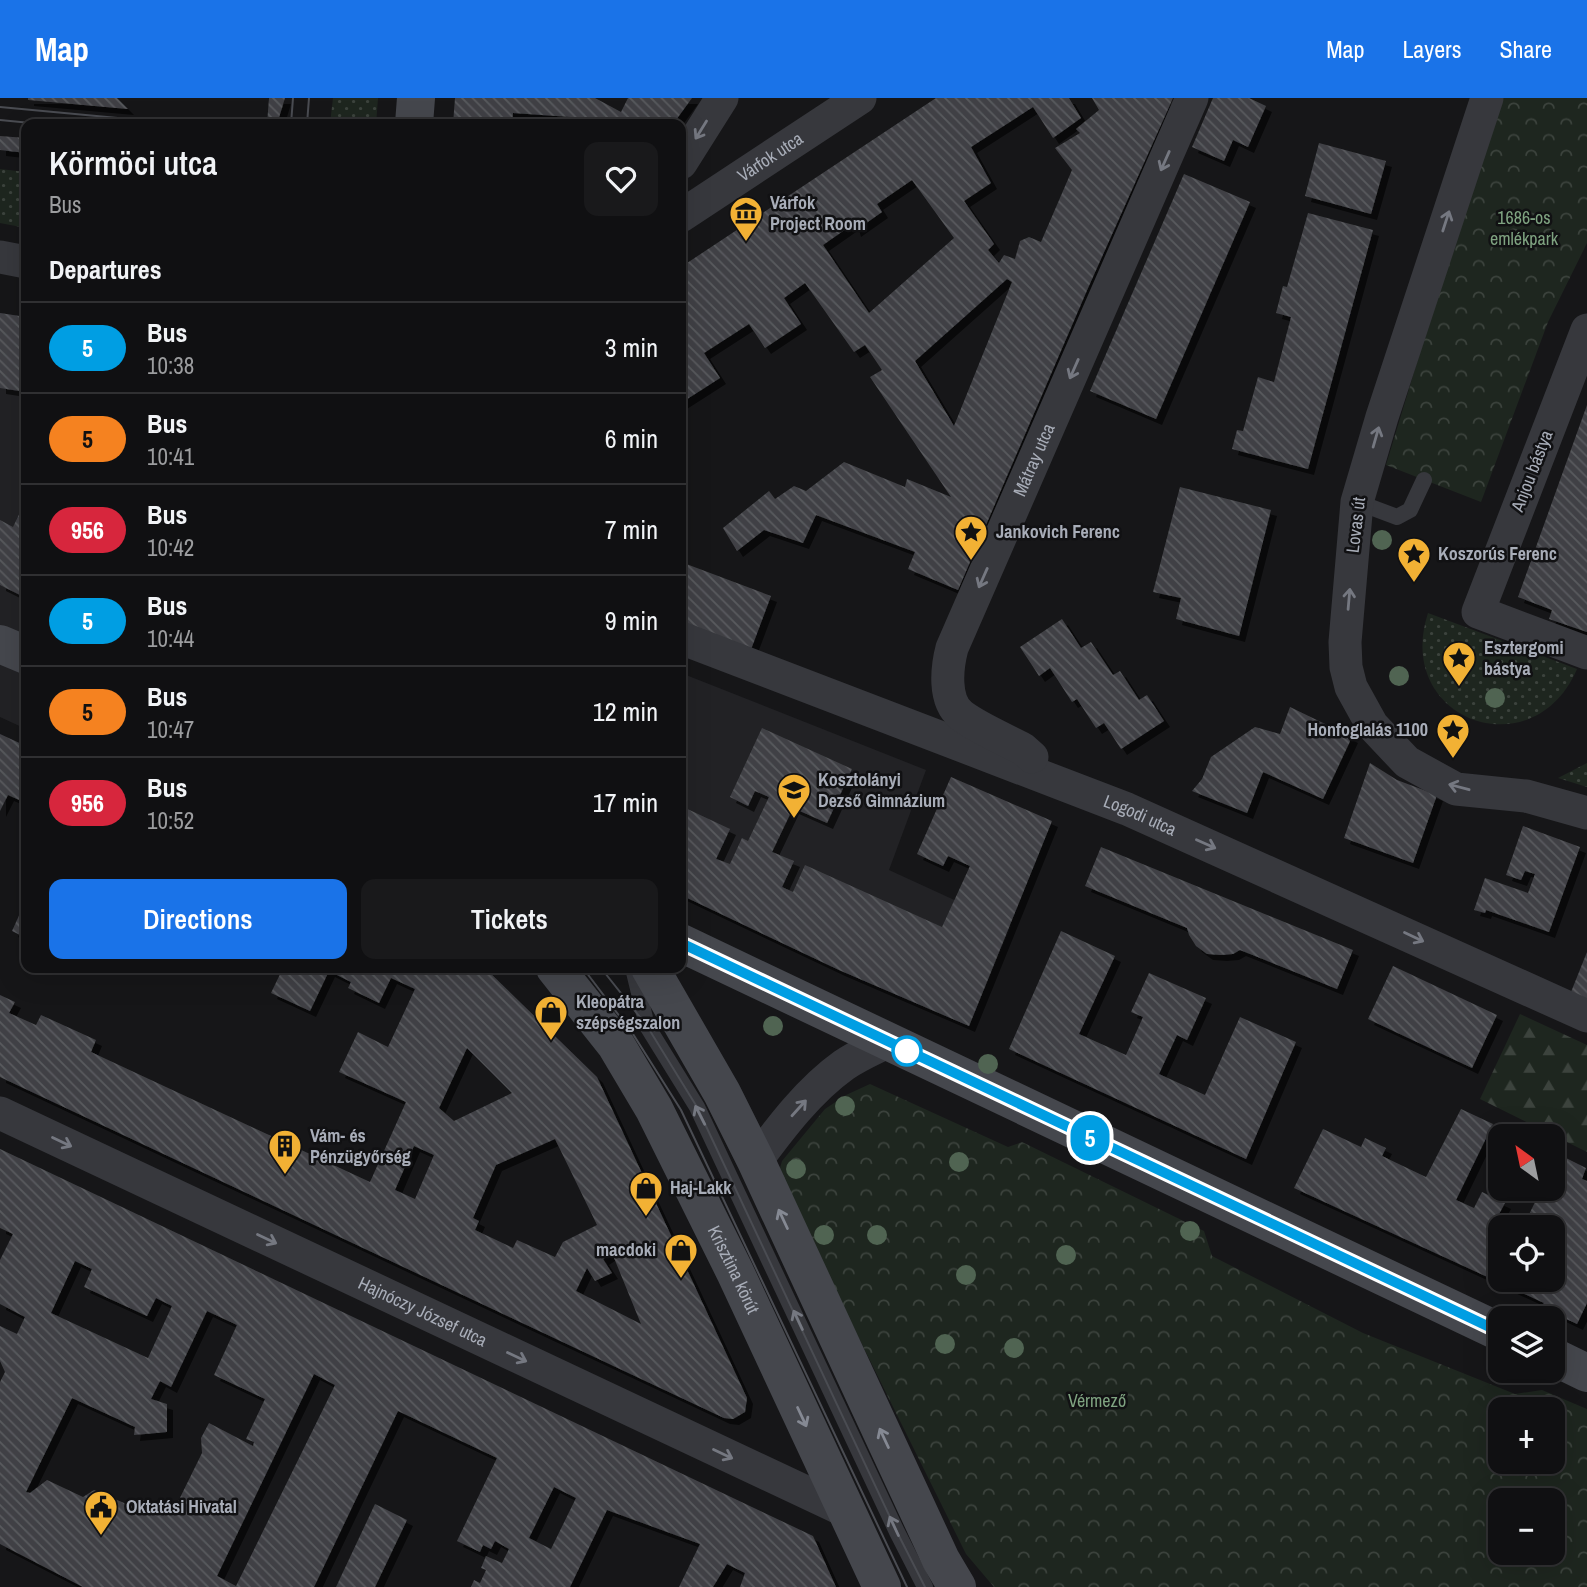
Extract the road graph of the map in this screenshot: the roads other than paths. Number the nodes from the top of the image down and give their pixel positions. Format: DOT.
graph roads {
  1 [pos="416,98"];
  2 [pos="722,98"];
  3 [pos="860,98"];
  4 [pos="1192,98"];
  5 [pos="1487,98"];
  6 [pos="414,119"];
  7 [pos="686,155"];
  8 [pos="686,213"];
  9 [pos="0,257"];
  10 [pos="21,261"];
  11 [pos="1587,330"];
  12 [pos="1424,480"];
  13 [pos="1357,502"];
  14 [pos="686,640"];
  15 [pos="0,644"];
  16 [pos="21,653"];
  17 [pos="1587,653"];
  18 [pos="1060,782"];
  19 [pos="1587,813"];
  20 [pos="686,945"];
  21 [pos="559,973"];
  22 [pos="634,973"];
  23 [pos="653,973"];
  24 [pos="1587,1016"];
  25 [pos="887,1042"];
  26 [pos="0,1113"];
  27 [pos="756,1161"];
  28 [pos="1488,1326"];
  29 [pos="1565,1362"];
  30 [pos="1587,1373"];
  31 [pos="846,1511"];
  32 [pos="882,1587"];
  33 [pos="925,1587"];
  34 [pos="957,1587"];
  1 -- 6 [label="main road"];
  2 -- 7 [label="street, one-way"];
  3 -- 8 [label="street, Várfok utca"];
  4 -- 18 [label="street, Mátray utca, one-way"];
  13 -- 5 [label="street, Lovas út, one-way"];
  9 -- 10 [label="street"];
  11 -- 17 [label="street, Anjou bástya"];
  12 -- 13 [label="lane"];
  19 -- 13 [label="street, Lovas út, one-way"];
  14 -- 18 [label="street, Logodi utca"];
  15 -- 16 [label="main road"];
  18 -- 24 [label="street, Logodi utca, one-way"];
  20 -- 25 [label="main road"];
  21 -- 31 [label="main road, Krisztina körút, one-way"];
  33 -- 22 [label="lane, one-way"];
  23 -- 27 [label="main road"];
  27 -- 25 [label="street, one-way"];
  25 -- 28 [label="main road"];
  26 -- 31 [label="street, Hajnóczy József utca, one-way"];
  34 -- 27 [label="main road, one-way"];
  29 -- 30 [label="main road"];
  31 -- 32 [label="main road, Krisztina körút"];
}
